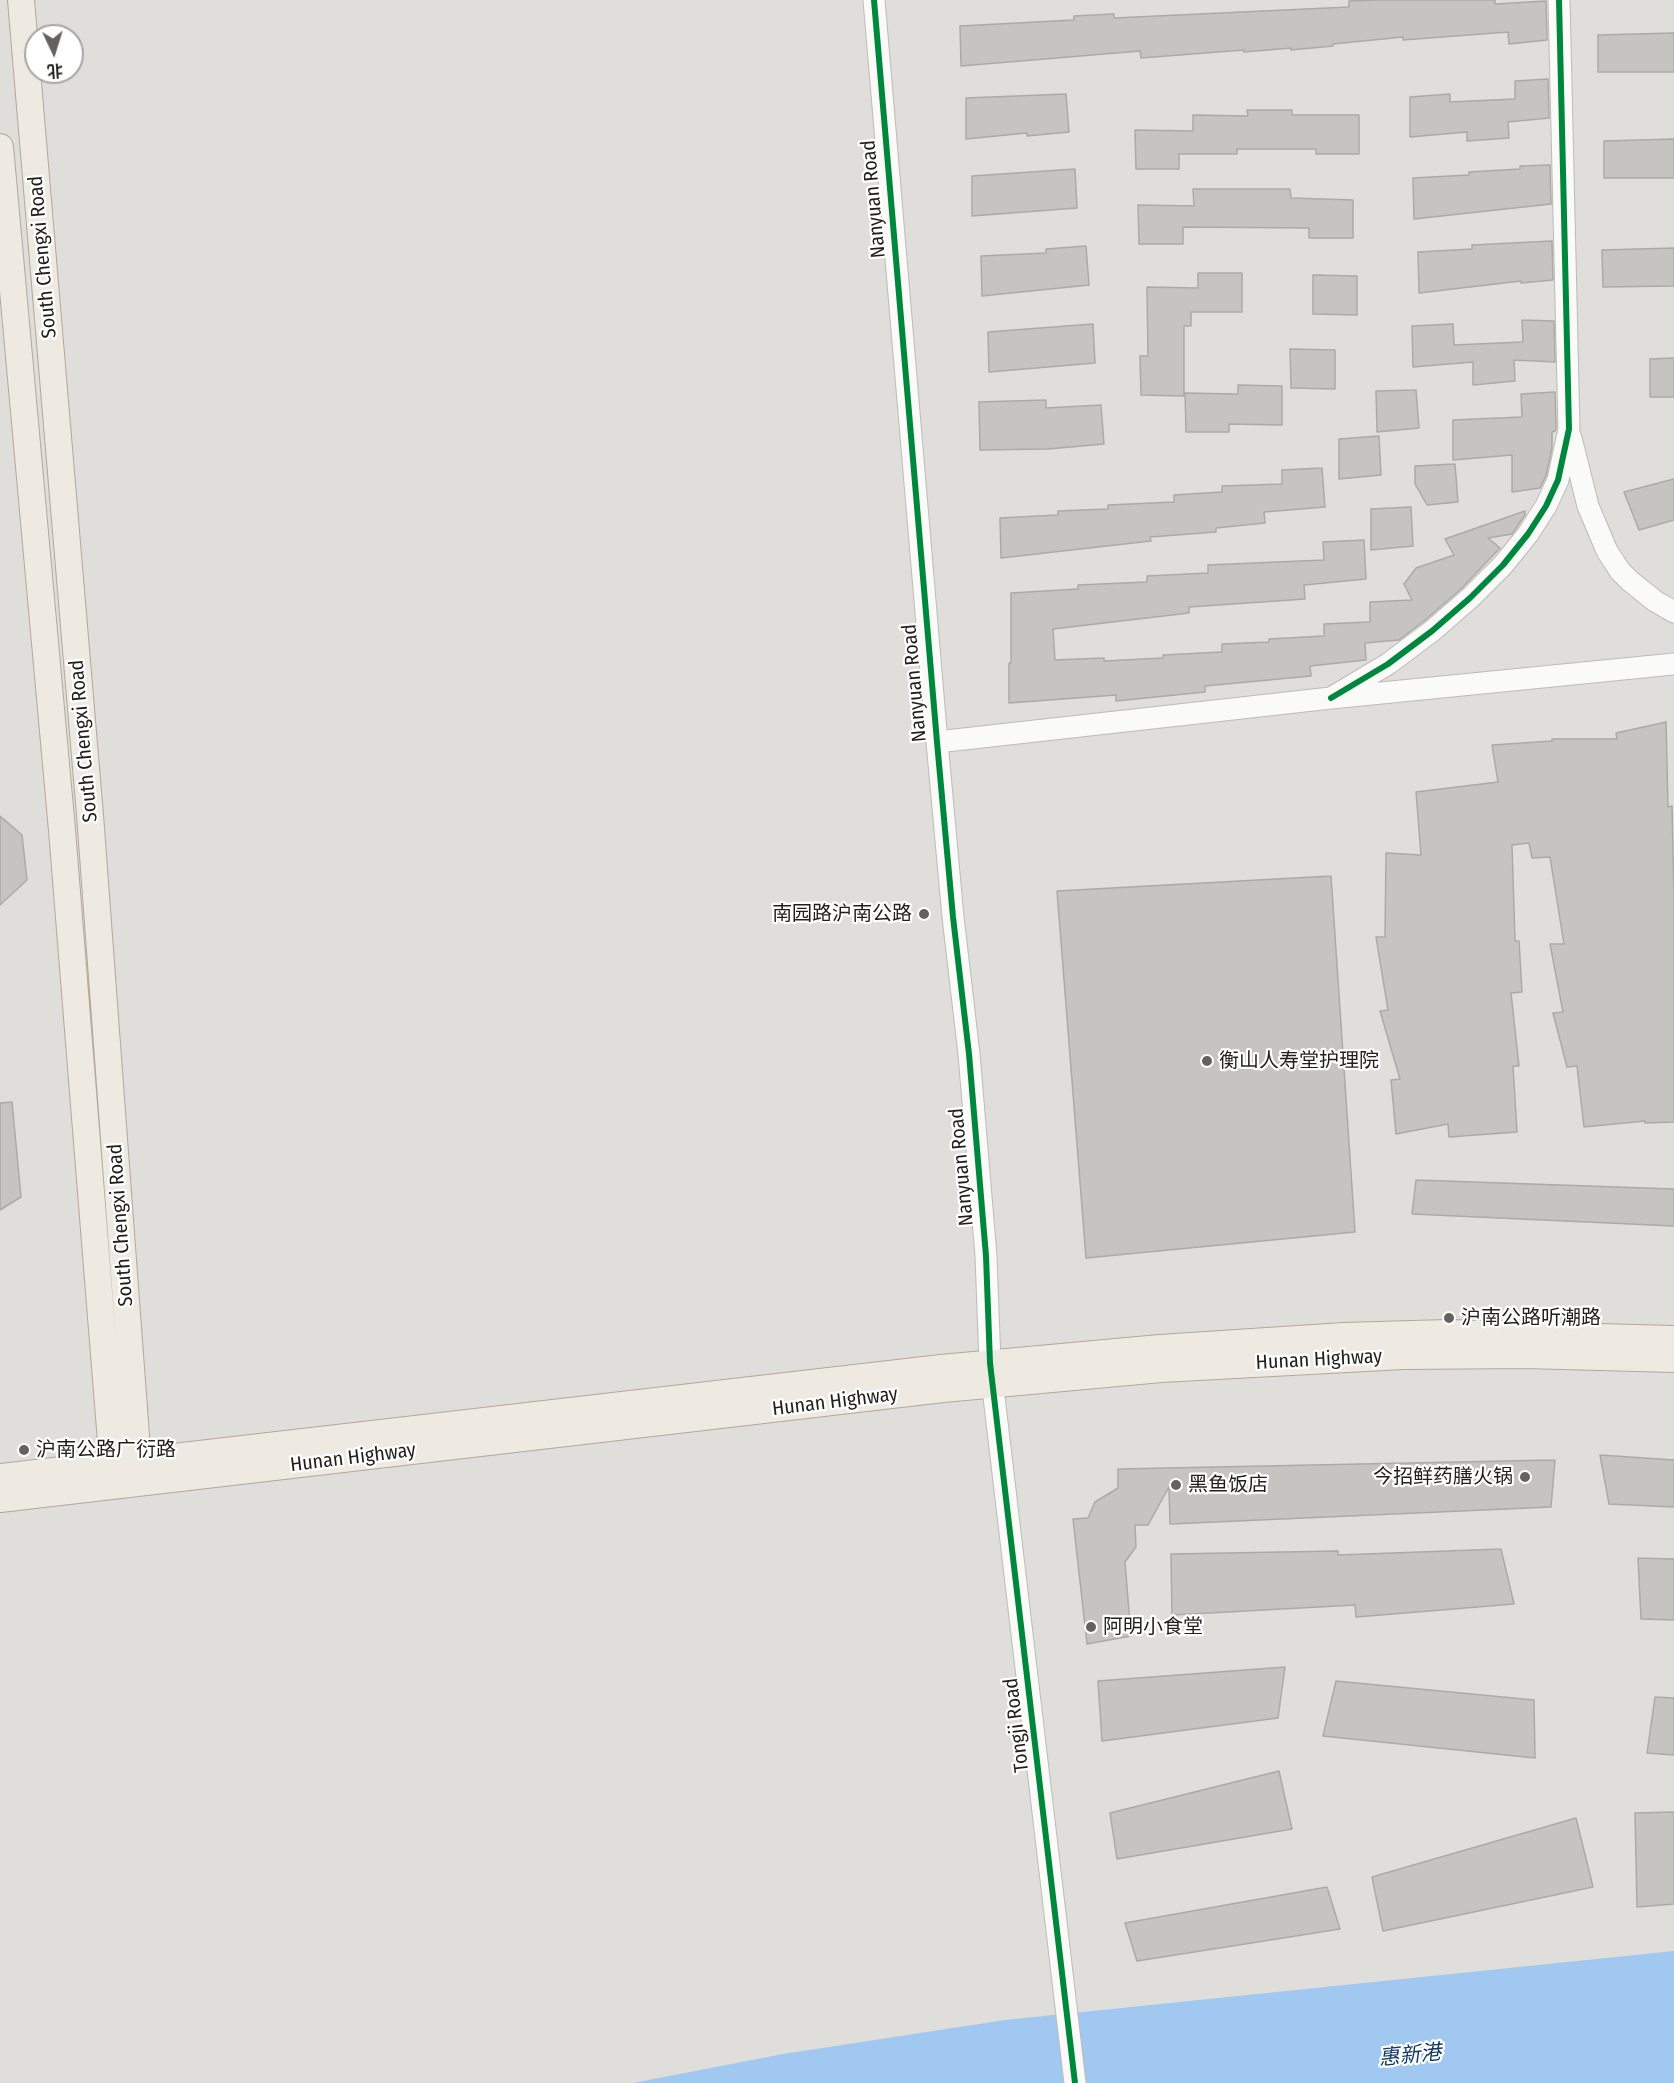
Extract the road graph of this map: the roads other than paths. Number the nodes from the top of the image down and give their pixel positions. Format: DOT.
graph roads {
  1 [pos="21,0"];
  2 [pos="874,0"];
  3 [pos="1559,0"];
  4 [pos="0,147"];
  5 [pos="1569,429"];
  6 [pos="1674,612"];
  7 [pos="1674,664"];
  8 [pos="1331,698"];
  9 [pos="937,742"];
  10 [pos="1674,1339"];
  11 [pos="1674,1359"];
  12 [pos="991,1373"];
  13 [pos="126,1473"];
  14 [pos="0,1477"];
  15 [pos="0,1499"];
  16 [pos="1075,2083"];
  1 -- 13 [label="main road, South Chengxi Road"];
  2 -- 9 [label="street, Nanyuan Road"];
  3 -- 5 [label="street"];
  4 -- 13 [label="main road, South Chengxi Road"];
  5 -- 6 [label="street"];
  5 -- 8 [label="street"];
  7 -- 8 [label="street"];
  8 -- 9 [label="street"];
  9 -- 12 [label="street, Nanyuan Road"];
  10 -- 12 [label="main road, Hunan Highway"];
  11 -- 12 [label="main road, Hunan Highway"];
  12 -- 13 [label="main road, Hunan Highway"];
  12 -- 16 [label="street, Tongji Road"];
  13 -- 14 [label="main road, Hunan Highway"];
  13 -- 15 [label="main road, Hunan Highway"];
}
